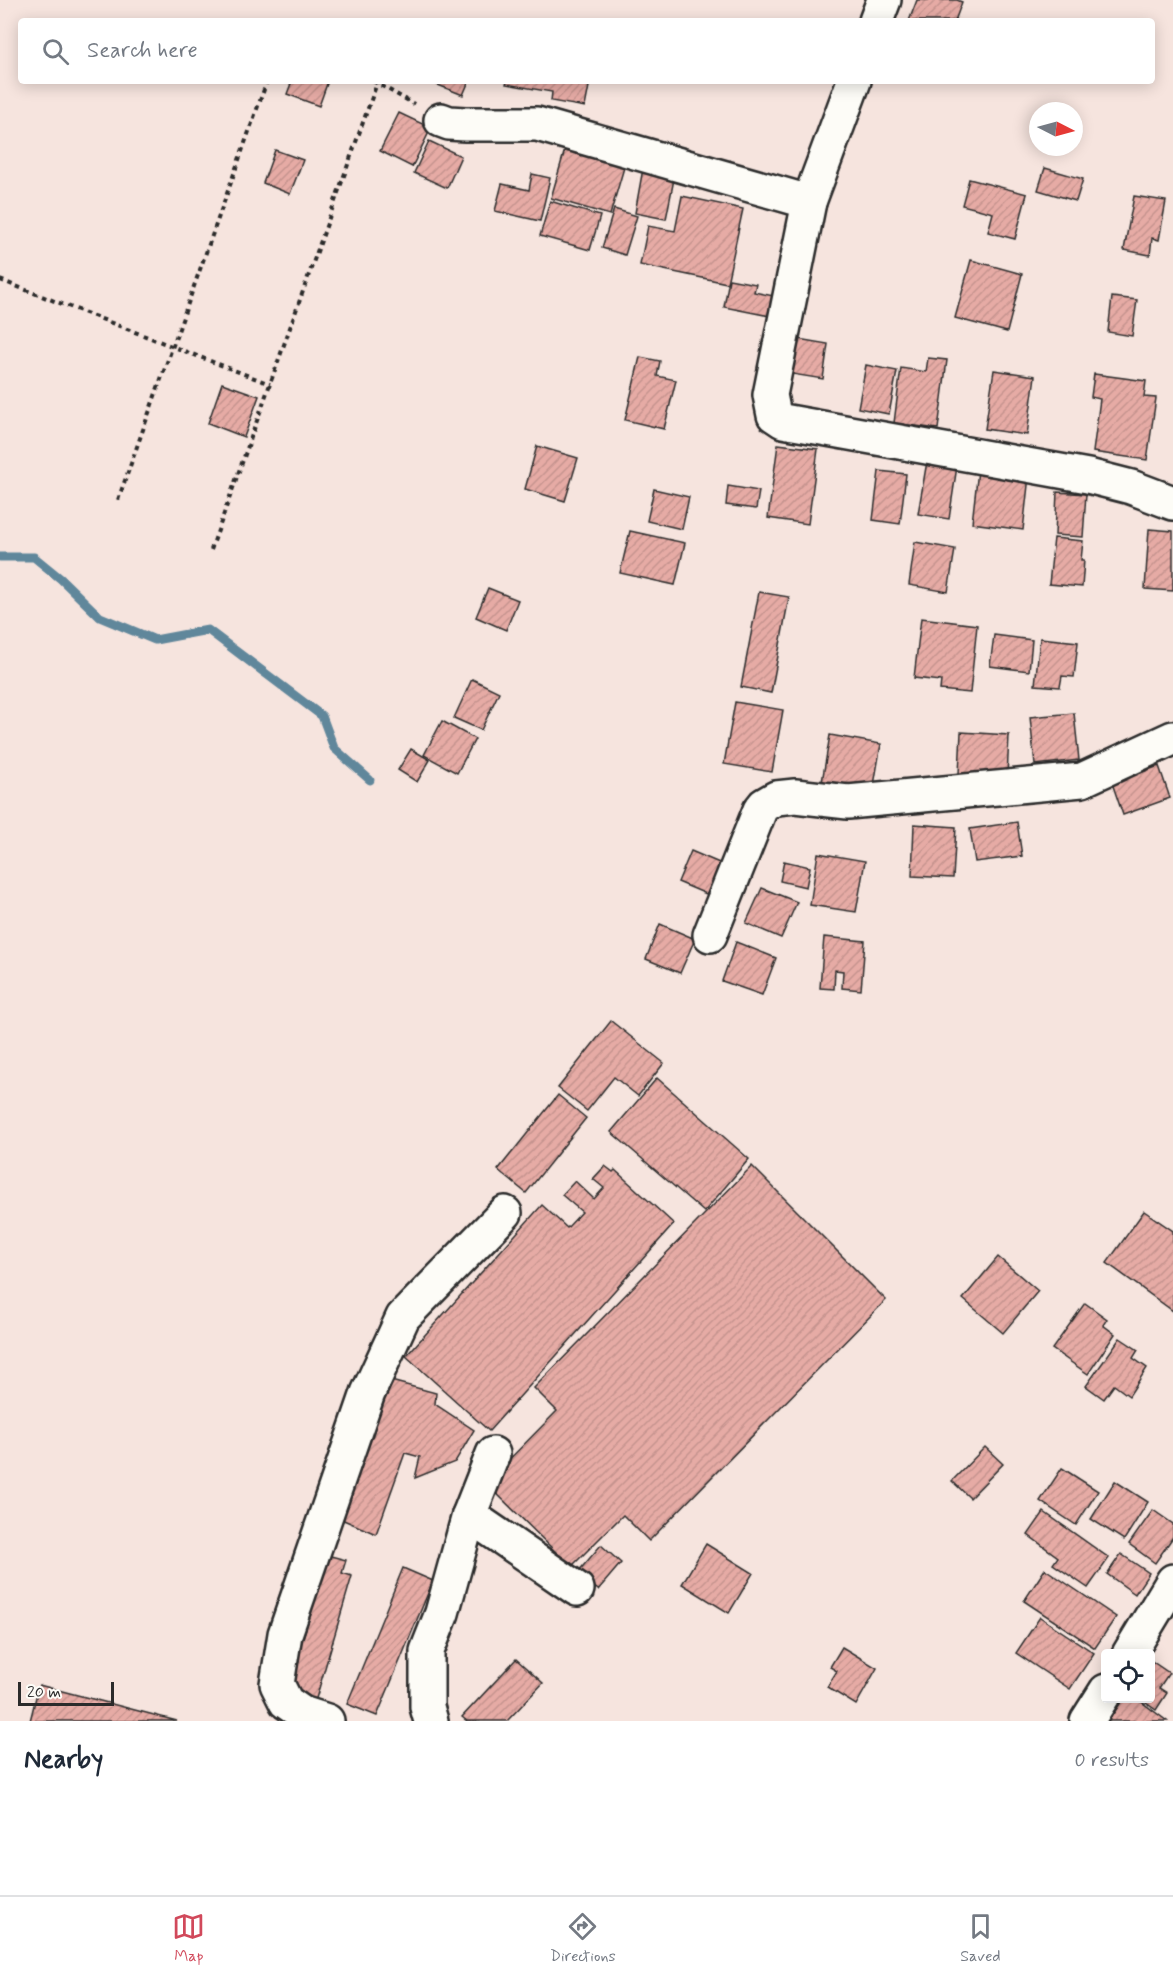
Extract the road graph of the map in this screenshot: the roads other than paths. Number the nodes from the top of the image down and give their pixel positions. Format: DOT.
graph roads {
  1 [pos="884,0"];
  2 [pos="877,18"];
  3 [pos="853,84"];
  4 [pos="441,120"];
  5 [pos="809,202"];
  6 [pos="1173,503"];
  7 [pos="1173,738"];
  8 [pos="710,935"];
  9 [pos="505,1213"];
  10 [pos="493,1454"];
  11 [pos="469,1515"];
  12 [pos="1173,1581"];
  13 [pos="578,1589"];
  14 [pos="1131,1649"];
  15 [pos="1101,1699"];
  16 [pos="327,1721"];
  17 [pos="431,1721"];
  18 [pos="1087,1721"];
  1 -- 2 [label="street"];
  3 -- 5 [label="street"];
  4 -- 5 [label="street"];
  5 -- 6 [label="street"];
  7 -- 8 [label="street"];
  9 -- 16 [label="street"];
  10 -- 11 [label="street"];
  11 -- 13 [label="street"];
  11 -- 17 [label="street"];
  12 -- 14 [label="street"];
  15 -- 18 [label="street"];
}
